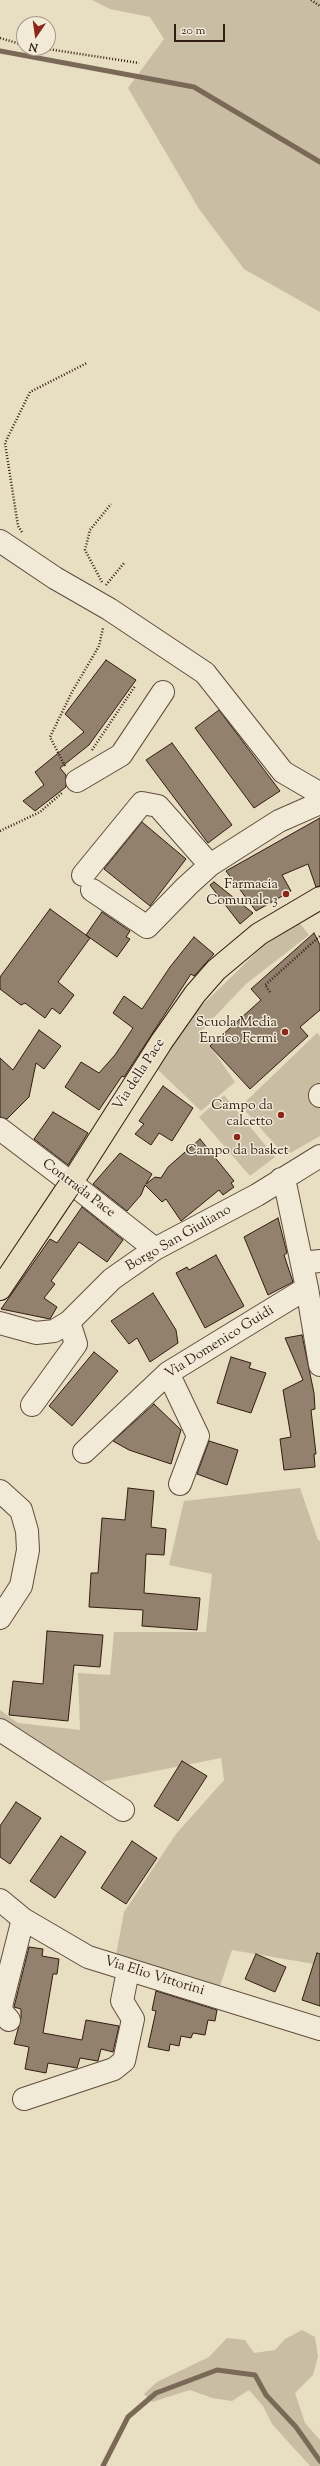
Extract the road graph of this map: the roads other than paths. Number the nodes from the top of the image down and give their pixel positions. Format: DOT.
graph roads {
  1 [pos="0,541"];
  2 [pos="163,692"];
  3 [pos="75,773"];
  4 [pos="320,797"];
  5 [pos="320,803"];
  6 [pos="210,866"];
  7 [pos="320,898"];
  8 [pos="0,1129"];
  9 [pos="320,1156"];
  10 [pos="281,1179"];
  11 [pos="155,1250"];
  12 [pos="311,1262"];
  13 [pos="307,1288"];
  14 [pos="0,1290"];
  15 [pos="69,1322"];
  16 [pos="0,1323"];
  17 [pos="320,1364"];
  18 [pos="168,1373"];
  19 [pos="32,1405"];
  20 [pos="84,1452"];
  21 [pos="180,1484"];
  22 [pos="0,1491"];
  23 [pos="0,1618"];
  24 [pos="0,1730"];
  25 [pos="123,1810"];
  26 [pos="0,1900"];
  27 [pos="23,1918"];
  28 [pos="128,1971"];
  29 [pos="9,2020"];
  30 [pos="320,2029"];
  31 [pos="24,2099"];
  1 -- 4 [label="street"];
  2 -- 3 [label="street"];
  5 -- 6 [label="street"];
  6 -- 6 [label="street"];
  7 -- 14 [label="main road, Via della Pace"];
  8 -- 11 [label="street, Contrada Pace"];
  9 -- 10 [label="street, Borgo San Giuliano"];
  10 -- 11 [label="street, Borgo San Giuliano"];
  10 -- 12 [label="street"];
  11 -- 15 [label="street, Borgo San Giuliano"];
  12 -- 13 [label="street"];
  13 -- 17 [label="street"];
  13 -- 18 [label="street, Via Domenico Guidi"];
  15 -- 16 [label="street, Borgo San Giuliano"];
  15 -- 19 [label="street"];
  18 -- 20 [label="street, Via Domenico Guidi"];
  18 -- 21 [label="street"];
  22 -- 23 [label="street"];
  24 -- 25 [label="street"];
  26 -- 27 [label="street, Via Elio Vittorini"];
  27 -- 28 [label="street, Via Elio Vittorini"];
  27 -- 29 [label="street"];
  28 -- 30 [label="street, Via Elio Vittorini"];
  28 -- 31 [label="street"];
}
